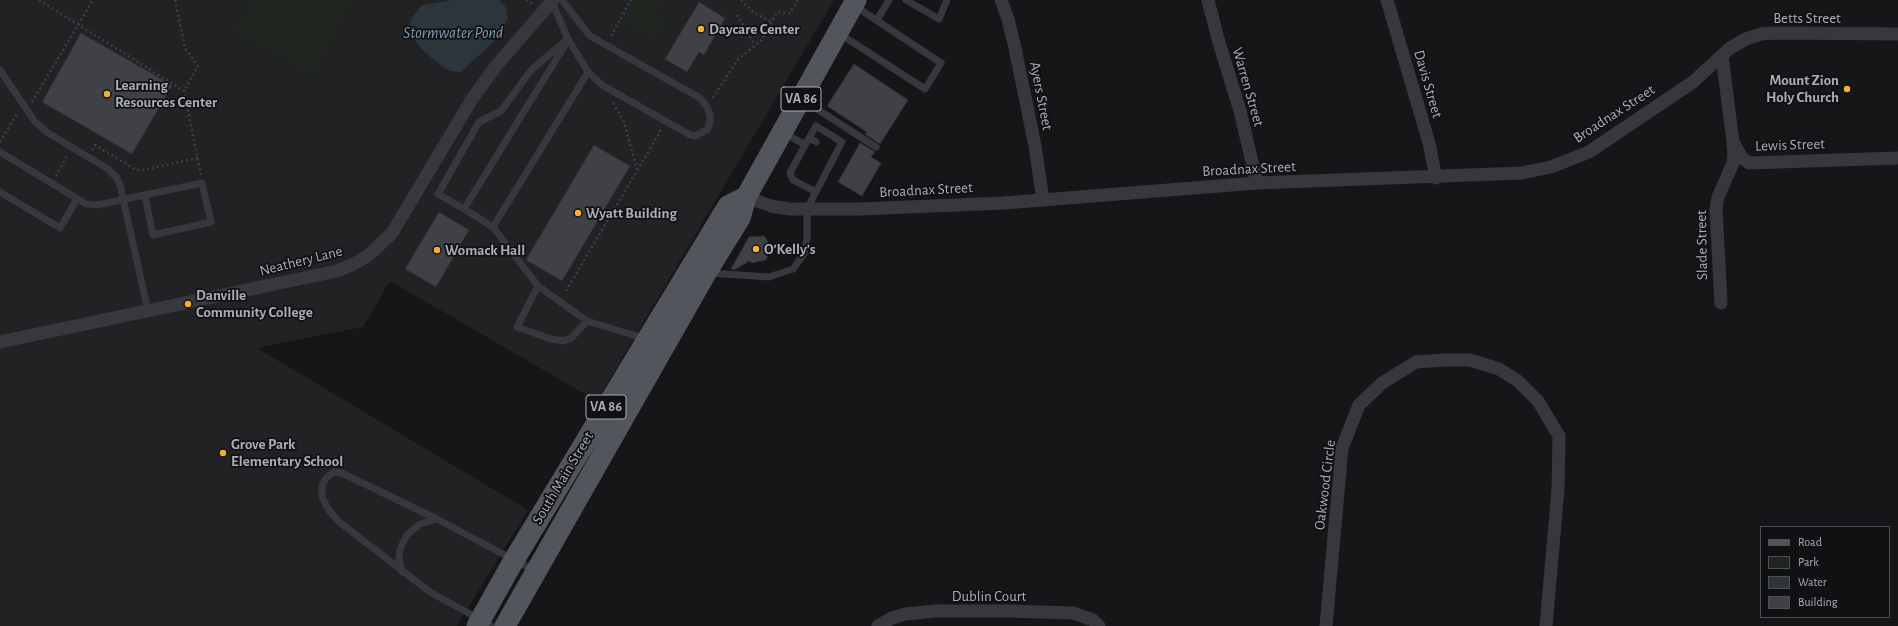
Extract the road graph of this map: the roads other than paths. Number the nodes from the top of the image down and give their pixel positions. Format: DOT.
graph roads {
  1 [pos="889,0"];
  2 [pos="906,0"];
  3 [pos="947,0"];
  4 [pos="1001,0"];
  5 [pos="1208,0"];
  6 [pos="1387,0"];
  7 [pos="555,1"];
  8 [pos="855,3"];
  9 [pos="877,20"];
  10 [pos="838,32"];
  11 [pos="1898,34"];
  12 [pos="568,39"];
  13 [pos="1722,56"];
  14 [pos="0,70"];
  15 [pos="588,72"];
  16 [pos="801,99"];
  17 [pos="783,131"];
  18 [pos="809,138"];
  19 [pos="816,142"];
  20 [pos="1733,142"];
  21 [pos="805,145"];
  22 [pos="876,147"];
  23 [pos="829,150"];
  24 [pos="0,152"];
  25 [pos="836,154"];
  26 [pos="798,157"];
  27 [pos="1898,158"];
  28 [pos="805,161"];
  29 [pos="818,168"];
  30 [pos="826,172"];
  31 [pos="1436,178"];
  32 [pos="1257,183"];
  33 [pos="0,192"];
  34 [pos="816,192"];
  35 [pos="145,196"];
  36 [pos="746,197"];
  37 [pos="78,199"];
  38 [pos="124,200"];
  39 [pos="1043,200"];
  40 [pos="464,209"];
  41 [pos="806,209"];
  42 [pos="493,227"];
  43 [pos="706,273"];
  44 [pos="538,286"];
  45 [pos="1721,303"];
  46 [pos="148,311"];
  47 [pos="587,322"];
  48 [pos="647,339"];
  49 [pos="0,342"];
  50 [pos="437,519"];
  51 [pos="514,560"];
  52 [pos="535,571"];
  53 [pos="403,573"];
  54 [pos="483,624"];
  55 [pos="505,626"];
  56 [pos="878,626"];
  57 [pos="1099,626"];
  58 [pos="1326,626"];
  59 [pos="1546,626"];
  1 -- 9 [label="lane"];
  2 -- 3 [label="lane"];
  4 -- 39 [label="street, Ayers Street"];
  5 -- 32 [label="street, Warren Street"];
  6 -- 31 [label="street, Davis Street"];
  7 -- 12 [label="lane"];
  7 -- 15 [label="lane"];
  7 -- 46 [label="street, Neathery Lane"];
  8 -- 9 [label="lane"];
  8 -- 10 [label="main road, South Main Street / VA 86"];
  9 -- 10 [label="lane"];
  10 -- 16 [label="main road, South Main Street / VA 86"];
  11 -- 13 [label="street, Betts Street"];
  12 -- 15 [label="lane"];
  12 -- 40 [label="lane"];
  12 -- 40 [label="lane"];
  13 -- 20 [label="street, Lewis Street"];
  13 -- 31 [label="street, Broadnax Street"];
  14 -- 38 [label="lane"];
  15 -- 42 [label="lane"];
  16 -- 17 [label="main road, South Main Street / VA 86"];
  16 -- 22 [label="lane"];
  17 -- 21 [label="lane"];
  17 -- 36 [label="main road, South Main Street / VA 86"];
  18 -- 19 [label="lane"];
  18 -- 21 [label="lane"];
  18 -- 25 [label="lane"];
  20 -- 27 [label="street, Lewis Street"];
  20 -- 45 [label="street, Slade Street"];
  21 -- 26 [label="lane"];
  23 -- 25 [label="lane"];
  24 -- 37 [label="lane"];
  25 -- 30 [label="lane"];
  26 -- 28 [label="lane"];
  26 -- 34 [label="lane"];
  29 -- 30 [label="lane"];
  30 -- 34 [label="lane"];
  31 -- 32 [label="street, Broadnax Street"];
  32 -- 39 [label="street, Broadnax Street"];
  33 -- 37 [label="lane"];
  34 -- 41 [label="lane"];
  35 -- 35 [label="lane"];
  35 -- 38 [label="lane"];
  36 -- 41 [label="street, Broadnax Street"];
  36 -- 43 [label="main road, South Main Street / VA 86"];
  36 -- 48 [label="main road, South Main Street / VA 86"];
  37 -- 38 [label="lane"];
  38 -- 46 [label="lane"];
  39 -- 41 [label="street, Broadnax Street"];
  40 -- 42 [label="lane"];
  41 -- 43 [label="lane"];
  42 -- 44 [label="lane"];
  43 -- 52 [label="main road, South Main Street / VA 86"];
  44 -- 47 [label="lane"];
  44 -- 47 [label="lane"];
  46 -- 49 [label="street, Neathery Lane"];
  47 -- 48 [label="lane"];
  48 -- 51 [label="main road, South Main Street / VA 86"];
  50 -- 51 [label="lane"];
  50 -- 53 [label="lane"];
  50 -- 53 [label="lane"];
  51 -- 52 [label="lane"];
  51 -- 54 [label="main road, South Main Street / VA 86"];
  52 -- 55 [label="main road, South Main Street / VA 86"];
  53 -- 54 [label="lane"];
  56 -- 57 [label="street, Dublin Court"];
  58 -- 59 [label="street, Oakwood Circle"];
}
